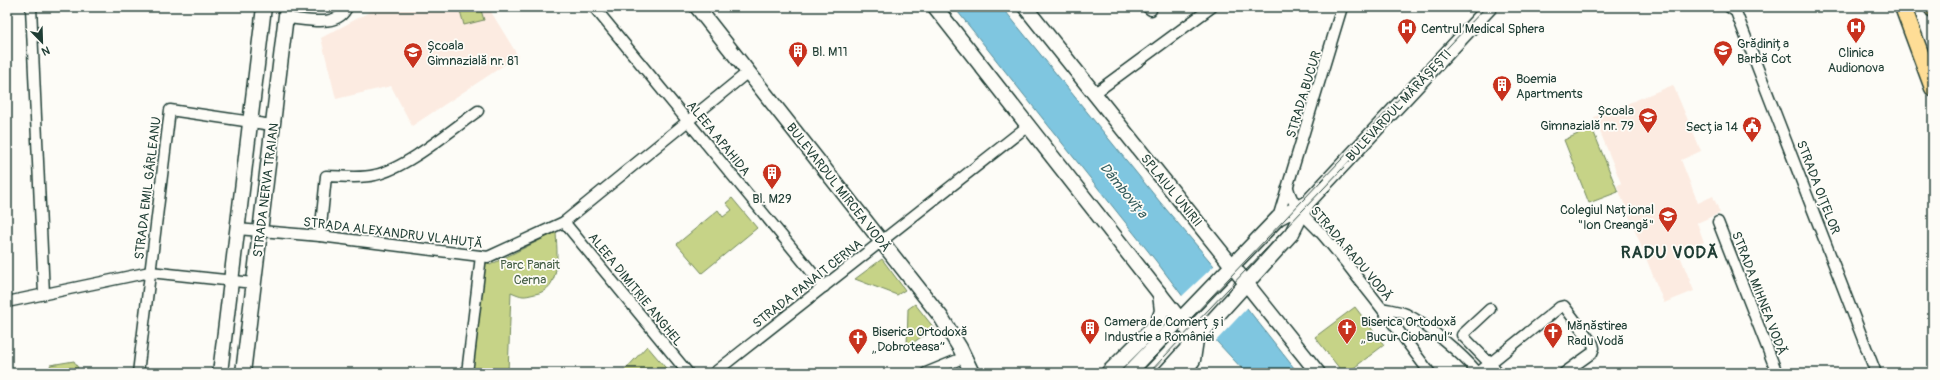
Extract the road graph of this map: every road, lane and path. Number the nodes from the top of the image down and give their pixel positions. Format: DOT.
graph roads {
  1 [pos="30,7"];
  2 [pos="264,7"];
  3 [pos="348,7"];
  4 [pos="594,7"];
  5 [pos="697,7"];
  6 [pos="935,7"];
  7 [pos="1024,7"];
  8 [pos="1212,7"];
  9 [pos="1342,7"];
  10 [pos="1490,7"];
  11 [pos="1903,7"];
  12 [pos="1910,7"];
  13 [pos="1733,9"];
  14 [pos="286,12"];
  15 [pos="1933,61"];
  16 [pos="748,72"];
  17 [pos="1933,88"];
  18 [pos="1095,93"];
  19 [pos="478,111"];
  20 [pos="687,120"];
  21 [pos="251,122"];
  22 [pos="272,125"];
  23 [pos="1029,125"];
  24 [pos="1288,188"];
  25 [pos="1302,208"];
  26 [pos="1278,218"];
  27 [pos="564,222"];
  28 [pos="1718,222"];
  29 [pos="237,229"];
  30 [pos="260,230"];
  31 [pos="320,236"];
  32 [pos="881,241"];
  33 [pos="481,256"];
  34 [pos="1228,269"];
  35 [pos="150,272"];
  36 [pos="230,281"];
  37 [pos="253,283"];
  38 [pos="824,287"];
  39 [pos="1243,288"];
  40 [pos="1160,293"];
  41 [pos="44,294"];
  42 [pos="7,302"];
  43 [pos="1382,308"];
  44 [pos="1490,309"];
  45 [pos="1184,314"];
  46 [pos="1156,324"];
  47 [pos="1200,335"];
  48 [pos="965,357"];
  49 [pos="1489,364"];
  50 [pos="138,373"];
  51 [pos="220,373"];
  52 [pos="243,373"];
  53 [pos="467,373"];
  54 [pos="688,373"];
  55 [pos="714,373"];
  56 [pos="926,373"];
  57 [pos="972,373"];
  58 [pos="1108,373"];
  59 [pos="1129,373"];
  60 [pos="1165,373"];
  61 [pos="1183,373"];
  62 [pos="1318,373"];
  63 [pos="1430,373"];
  64 [pos="1499,373"];
  65 [pos="1564,373"];
  66 [pos="1777,373"];
  67 [pos="1876,373"];
  1 -- 41 [label="street"];
  2 -- 21 [label="main road, STRADA NERVA TRAIAN"];
  3 -- 14 [label="street"];
  4 -- 20 [label="street, ALEEA APAHIDA"];
  5 -- 16 [label="main road, BULEVARDUL MIRCEA VODĂ"];
  6 -- 23 [label="main road"];
  7 -- 18 [label="main road, SPLAIUL UNIRII"];
  8 -- 18 [label="street"];
  9 -- 24 [label="street, STRADA BUCUR"];
  10 -- 25 [label="main road, BULEVARDUL MĂRĂȘEȘTI"];
  11 -- 17 [label="main road"];
  12 -- 15 [label="main road"];
  13 -- 67 [label="street, STRADA OIȚELOR"];
  14 -- 22 [label="main road, STRADA NERVA TRAIAN"];
  16 -- 20 [label="street, STRADA ALEXANDRU VLAHUȚĂ"];
  16 -- 32 [label="main road, BULEVARDUL MIRCEA VODĂ"];
  18 -- 34 [label="main road, SPLAIUL UNIRII"];
  19 -- 31 [label="street"];
  20 -- 27 [label="street, STRADA ALEXANDRU VLAHUȚĂ"];
  20 -- 38 [label="street, ALEEA APAHIDA"];
  21 -- 22 [label="street, STRADA EMIL GÂRLEANU"];
  21 -- 29 [label="main road, STRADA NERVA TRAIAN"];
  21 -- 35 [label="street, STRADA EMIL GÂRLEANU"];
  22 -- 30 [label="main road, STRADA NERVA TRAIAN"];
  23 -- 32 [label="street, STRADA PANAIT CERNA"];
  23 -- 40 [label="main road"];
  24 -- 25 [label="street"];
  24 -- 26 [label="street, STRADA BUCUR"];
  25 -- 26 [label="main road, BULEVARDUL MĂRĂȘEȘTI"];
  25 -- 39 [label="main road, BULEVARDUL MĂRĂȘEȘTI"];
  25 -- 43 [label="street, STRADA RADU VODĂ"];
  26 -- 34 [label="main road, BULEVARDUL MĂRĂȘEȘTI"];
  27 -- 33 [label="street, STRADA ALEXANDRU VLAHUȚĂ"];
  27 -- 54 [label="street, ALEEA DIMITRIE ANGHEL"];
  28 -- 66 [label="street, STRADA MIHNEA VODĂ"];
  29 -- 30 [label="street, STRADA ALEXANDRU VLAHUȚĂ"];
  29 -- 36 [label="main road, STRADA NERVA TRAIAN"];
  30 -- 31 [label="street, STRADA ALEXANDRU VLAHUȚĂ"];
  30 -- 37 [label="main road, STRADA NERVA TRAIAN"];
  31 -- 33 [label="street, STRADA ALEXANDRU VLAHUȚĂ"];
  32 -- 38 [label="street, STRADA PANAIT CERNA"];
  32 -- 48 [label="main road, BULEVARDUL MIRCEA VODĂ"];
  33 -- 53 [label="street"];
  34 -- 39 [label="main road, SPLAIUL UNIRII"];
  34 -- 45 [label="main road, BULEVARDUL MĂRĂȘEȘTI"];
  35 -- 36 [label="street"];
  35 -- 41 [label="street"];
  35 -- 50 [label="street, STRADA EMIL GÂRLEANU"];
  36 -- 37 [label="street"];
  36 -- 51 [label="main road, STRADA NERVA TRAIAN"];
  37 -- 52 [label="main road, STRADA NERVA TRAIAN"];
  38 -- 55 [label="street, STRADA PANAIT CERNA"];
  39 -- 47 [label="main road, BULEVARDUL MĂRĂȘEȘTI"];
  39 -- 62 [label="main road, SPLAIUL UNIRII"];
  40 -- 45 [label="main road"];
  40 -- 46 [label="main road"];
  41 -- 42 [label="street"];
  43 -- 49 [label="street"];
  43 -- 63 [label="street, STRADA RADU VODĂ"];
  44 -- 49 [label="street"];
  45 -- 46 [label="main road"];
  45 -- 47 [label="main road"];
  45 -- 59 [label="main road, BULEVARDUL MĂRĂȘEȘTI"];
  46 -- 58 [label="main road"];
  47 -- 60 [label="main road, BULEVARDUL MĂRĂȘEȘTI"];
  47 -- 61 [label="main road"];
  48 -- 56 [label="street"];
  48 -- 57 [label="main road, BULEVARDUL MIRCEA VODĂ"];
  49 -- 64 [label="street"];
  49 -- 65 [label="street"];
}
